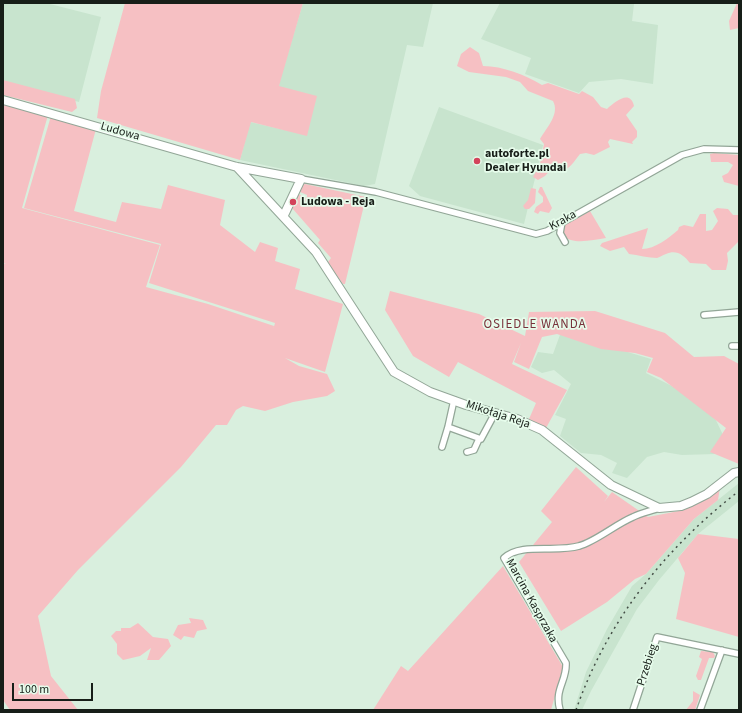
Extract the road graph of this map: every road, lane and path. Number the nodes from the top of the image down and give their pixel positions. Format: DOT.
graph roads {
  1 [pos="3,100"];
  2 [pos="739,150"];
  3 [pos="237,167"];
  4 [pos="301,179"];
  5 [pos="376,192"];
  6 [pos="284,215"];
  7 [pos="562,222"];
  8 [pos="565,242"];
  9 [pos="343,292"];
  10 [pos="739,312"];
  11 [pos="704,315"];
  12 [pos="732,346"];
  13 [pos="739,346"];
  14 [pos="454,400"];
  15 [pos="495,413"];
  16 [pos="448,427"];
  17 [pos="479,439"];
  18 [pos="442,447"];
  19 [pos="467,452"];
  20 [pos="739,472"];
  21 [pos="659,508"];
  22 [pos="722,650"];
  23 [pos="739,654"];
  24 [pos="560,710"];
  25 [pos="633,710"];
  26 [pos="700,710"];
  1 -- 3 [label="street, Ludowa"];
  2 -- 7 [label="street, Kraka"];
  3 -- 4 [label="street, Ludowa"];
  3 -- 6 [label="street, Ludowa"];
  4 -- 5 [label="street, Ludowa"];
  4 -- 6 [label="street"];
  5 -- 7 [label="street, Kraka"];
  6 -- 9 [label="street, Ludowa"];
  7 -- 8 [label="street"];
  9 -- 14 [label="street, Mikołaja Reja"];
  10 -- 11 [label="street"];
  12 -- 13 [label="street"];
  14 -- 15 [label="street, Mikołaja Reja"];
  14 -- 16 [label="street"];
  15 -- 17 [label="street"];
  15 -- 21 [label="street, Mikołaja Reja"];
  16 -- 17 [label="street"];
  16 -- 18 [label="street"];
  17 -- 19 [label="street"];
  20 -- 21 [label="street"];
  21 -- 24 [label="street, Marcina Kasprzaka"];
  22 -- 23 [label="street"];
  22 -- 25 [label="street, Przebieg"];
  22 -- 26 [label="street"];
}
